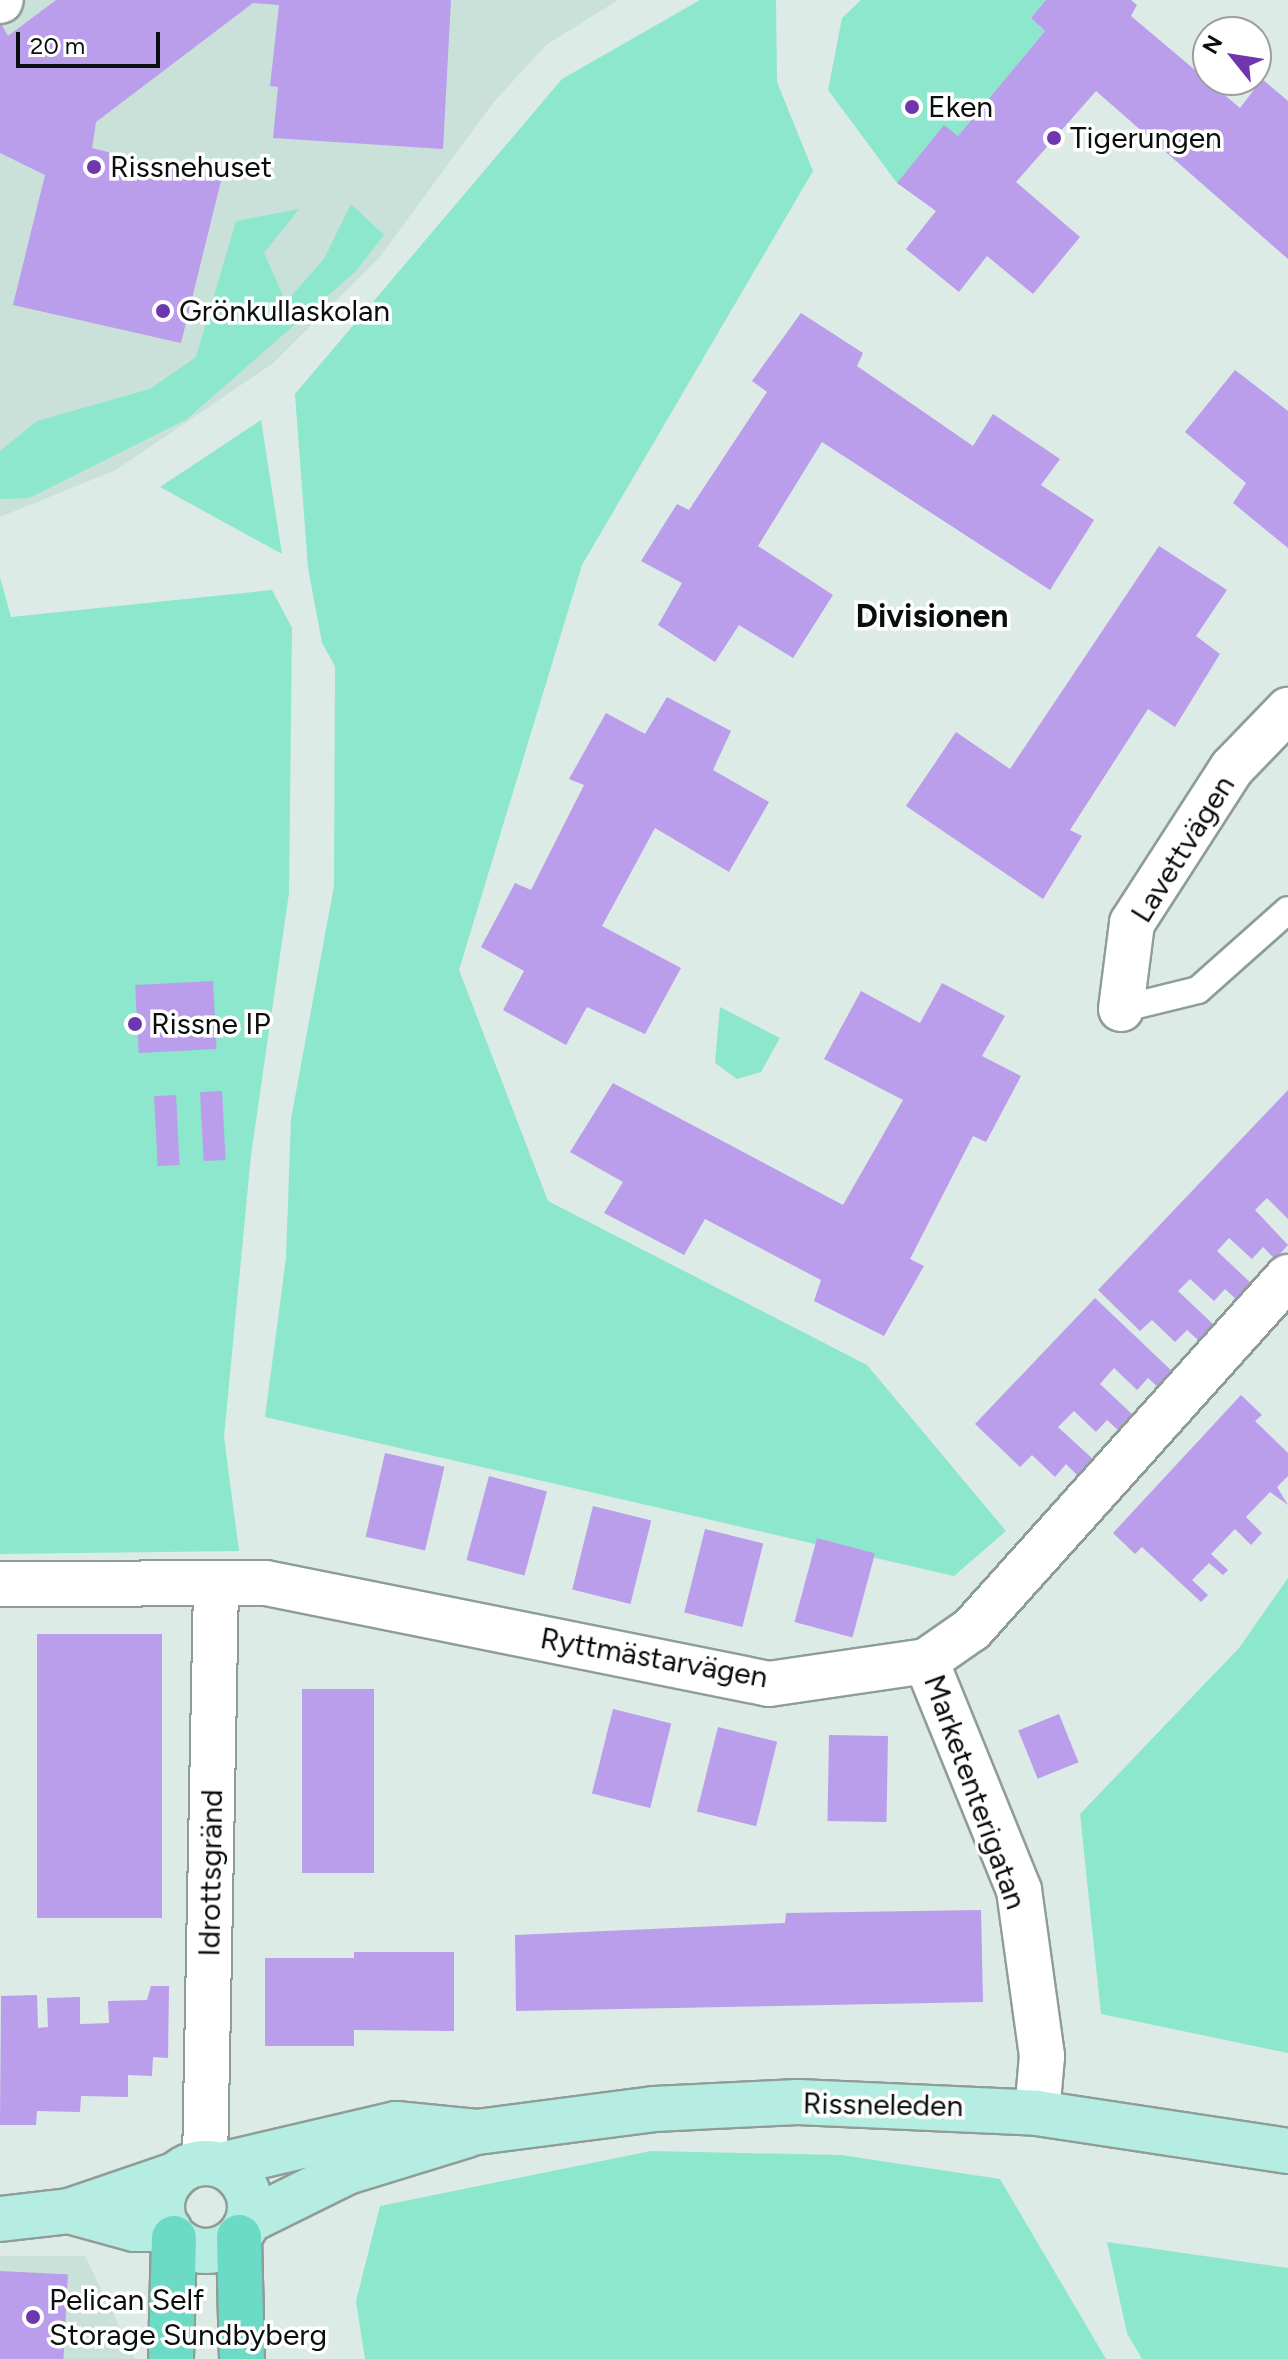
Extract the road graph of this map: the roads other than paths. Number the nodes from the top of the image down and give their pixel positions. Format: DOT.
graph roads {
  1 [pos="1288,710"];
  2 [pos="1288,910"];
  3 [pos="1121,1009"];
  4 [pos="1288,1277"];
  5 [pos="216,1583"];
  6 [pos="0,1584"];
  7 [pos="926,1661"];
  8 [pos="1037,2113"];
  9 [pos="477,2132"];
  10 [pos="1288,2151"];
  11 [pos="201,2168"];
  12 [pos="69,2211"];
  13 [pos="0,2219"];
  14 [pos="244,2229"];
  15 [pos="172,2234"];
  16 [pos="171,2359"];
  17 [pos="242,2359"];
  1 -- 3 [label="street, Lavettvägen"];
  2 -- 3 [label="lane"];
  4 -- 7 [label="street, Ryttmästarvägen"];
  5 -- 6 [label="street, Ryttmästarvägen"];
  5 -- 7 [label="street, Ryttmästarvägen"];
  5 -- 11 [label="street, Idrottsgränd"];
  7 -- 8 [label="street, Marketenterigatan"];
  8 -- 9 [label="street, Rissneleden"];
  8 -- 10 [label="street, Rissneleden"];
  9 -- 11 [label="street, Rissneleden"];
  9 -- 14 [label="street, Rissneleden"];
  11 -- 12 [label="street, Rissneleden"];
  11 -- 14 [label="street"];
  11 -- 15 [label="street"];
  12 -- 13 [label="street, Rissneleden"];
  12 -- 15 [label="street, Rissneleden"];
  14 -- 15 [label="street"];
  14 -- 17 [label="main road"];
  15 -- 16 [label="main road"];
}
